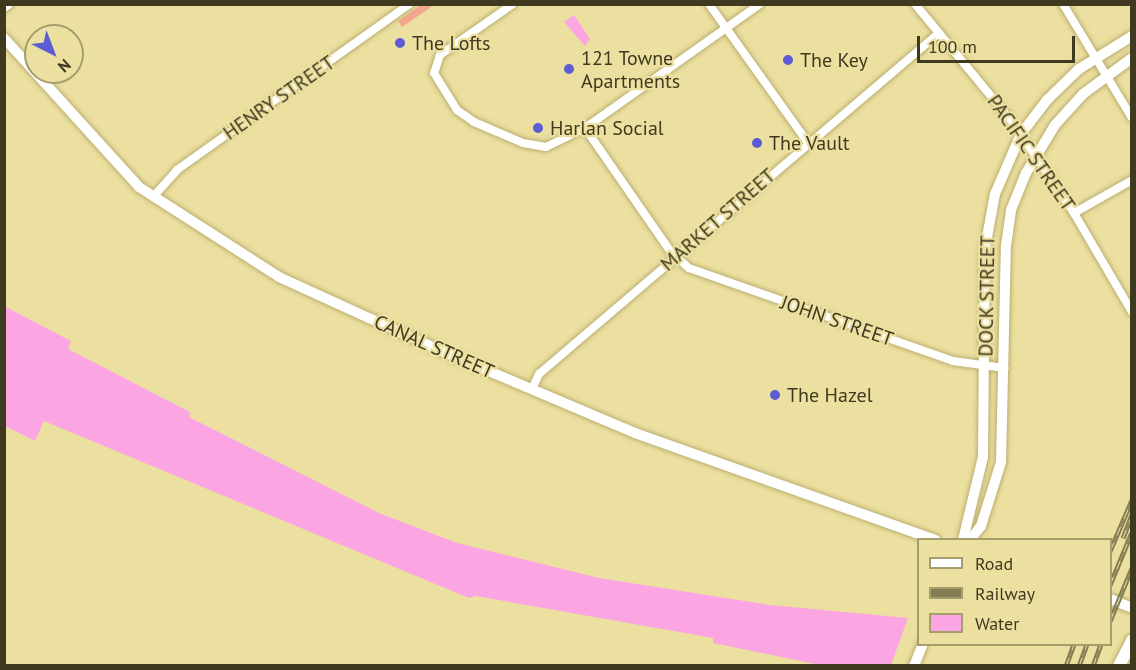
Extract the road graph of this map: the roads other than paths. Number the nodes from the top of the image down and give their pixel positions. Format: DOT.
graph roads {
  1 [pos="410,4"];
  2 [pos="513,4"];
  3 [pos="709,4"];
  4 [pos="760,4"];
  5 [pos="915,4"];
  6 [pos="1063,4"];
  7 [pos="400,8"];
  8 [pos="726,29"];
  9 [pos="939,33"];
  10 [pos="1131,36"];
  11 [pos="4,38"];
  12 [pos="1096,57"];
  13 [pos="1131,58"];
  14 [pos="1106,75"];
  15 [pos="1131,118"];
  16 [pos="585,128"];
  17 [pos="1021,134"];
  18 [pos="808,143"];
  19 [pos="1035,156"];
  20 [pos="1131,180"];
  21 [pos="153,197"];
  22 [pos="1074,213"];
  23 [pos="674,257"];
  24 [pos="1131,312"];
  25 [pos="986,367"];
  26 [pos="1005,368"];
  27 [pos="532,389"];
  28 [pos="929,538"];
  29 [pos="963,538"];
  30 [pos="972,538"];
  31 [pos="1112,600"];
  32 [pos="1131,608"];
  33 [pos="1131,640"];
  34 [pos="923,646"];
  35 [pos="914,666"];
  36 [pos="1119,666"];
  1 -- 7 [label="street, HENRY STREET"];
  2 -- 16 [label="street"];
  3 -- 8 [label="street"];
  4 -- 8 [label="street"];
  5 -- 9 [label="street, PACIFIC STREET"];
  6 -- 12 [label="street"];
  7 -- 21 [label="street, HENRY STREET"];
  8 -- 16 [label="street"];
  8 -- 18 [label="street"];
  9 -- 17 [label="street, PACIFIC STREET"];
  9 -- 18 [label="street, MARKET STREET"];
  10 -- 12 [label="street, DOCK STREET"];
  11 -- 21 [label="street, CANAL STREET"];
  12 -- 14 [label="street"];
  12 -- 17 [label="street, DOCK STREET"];
  13 -- 14 [label="street, DOCK STREET"];
  14 -- 15 [label="street"];
  14 -- 19 [label="street, DOCK STREET"];
  16 -- 23 [label="street"];
  17 -- 19 [label="street, PACIFIC STREET"];
  17 -- 25 [label="street, DOCK STREET"];
  18 -- 23 [label="street, MARKET STREET"];
  19 -- 22 [label="street, PACIFIC STREET"];
  19 -- 26 [label="street, DOCK STREET"];
  20 -- 22 [label="street"];
  21 -- 27 [label="street, CANAL STREET"];
  22 -- 24 [label="street, PACIFIC STREET"];
  23 -- 25 [label="street, JOHN STREET"];
  23 -- 27 [label="street, MARKET STREET"];
  25 -- 26 [label="street, JOHN STREET"];
  25 -- 29 [label="street, DOCK STREET"];
  26 -- 30 [label="street, DOCK STREET"];
  27 -- 28 [label="street, CANAL STREET"];
  31 -- 32 [label="street"];
  33 -- 36 [label="main road"];
  34 -- 35 [label="street"];
}
